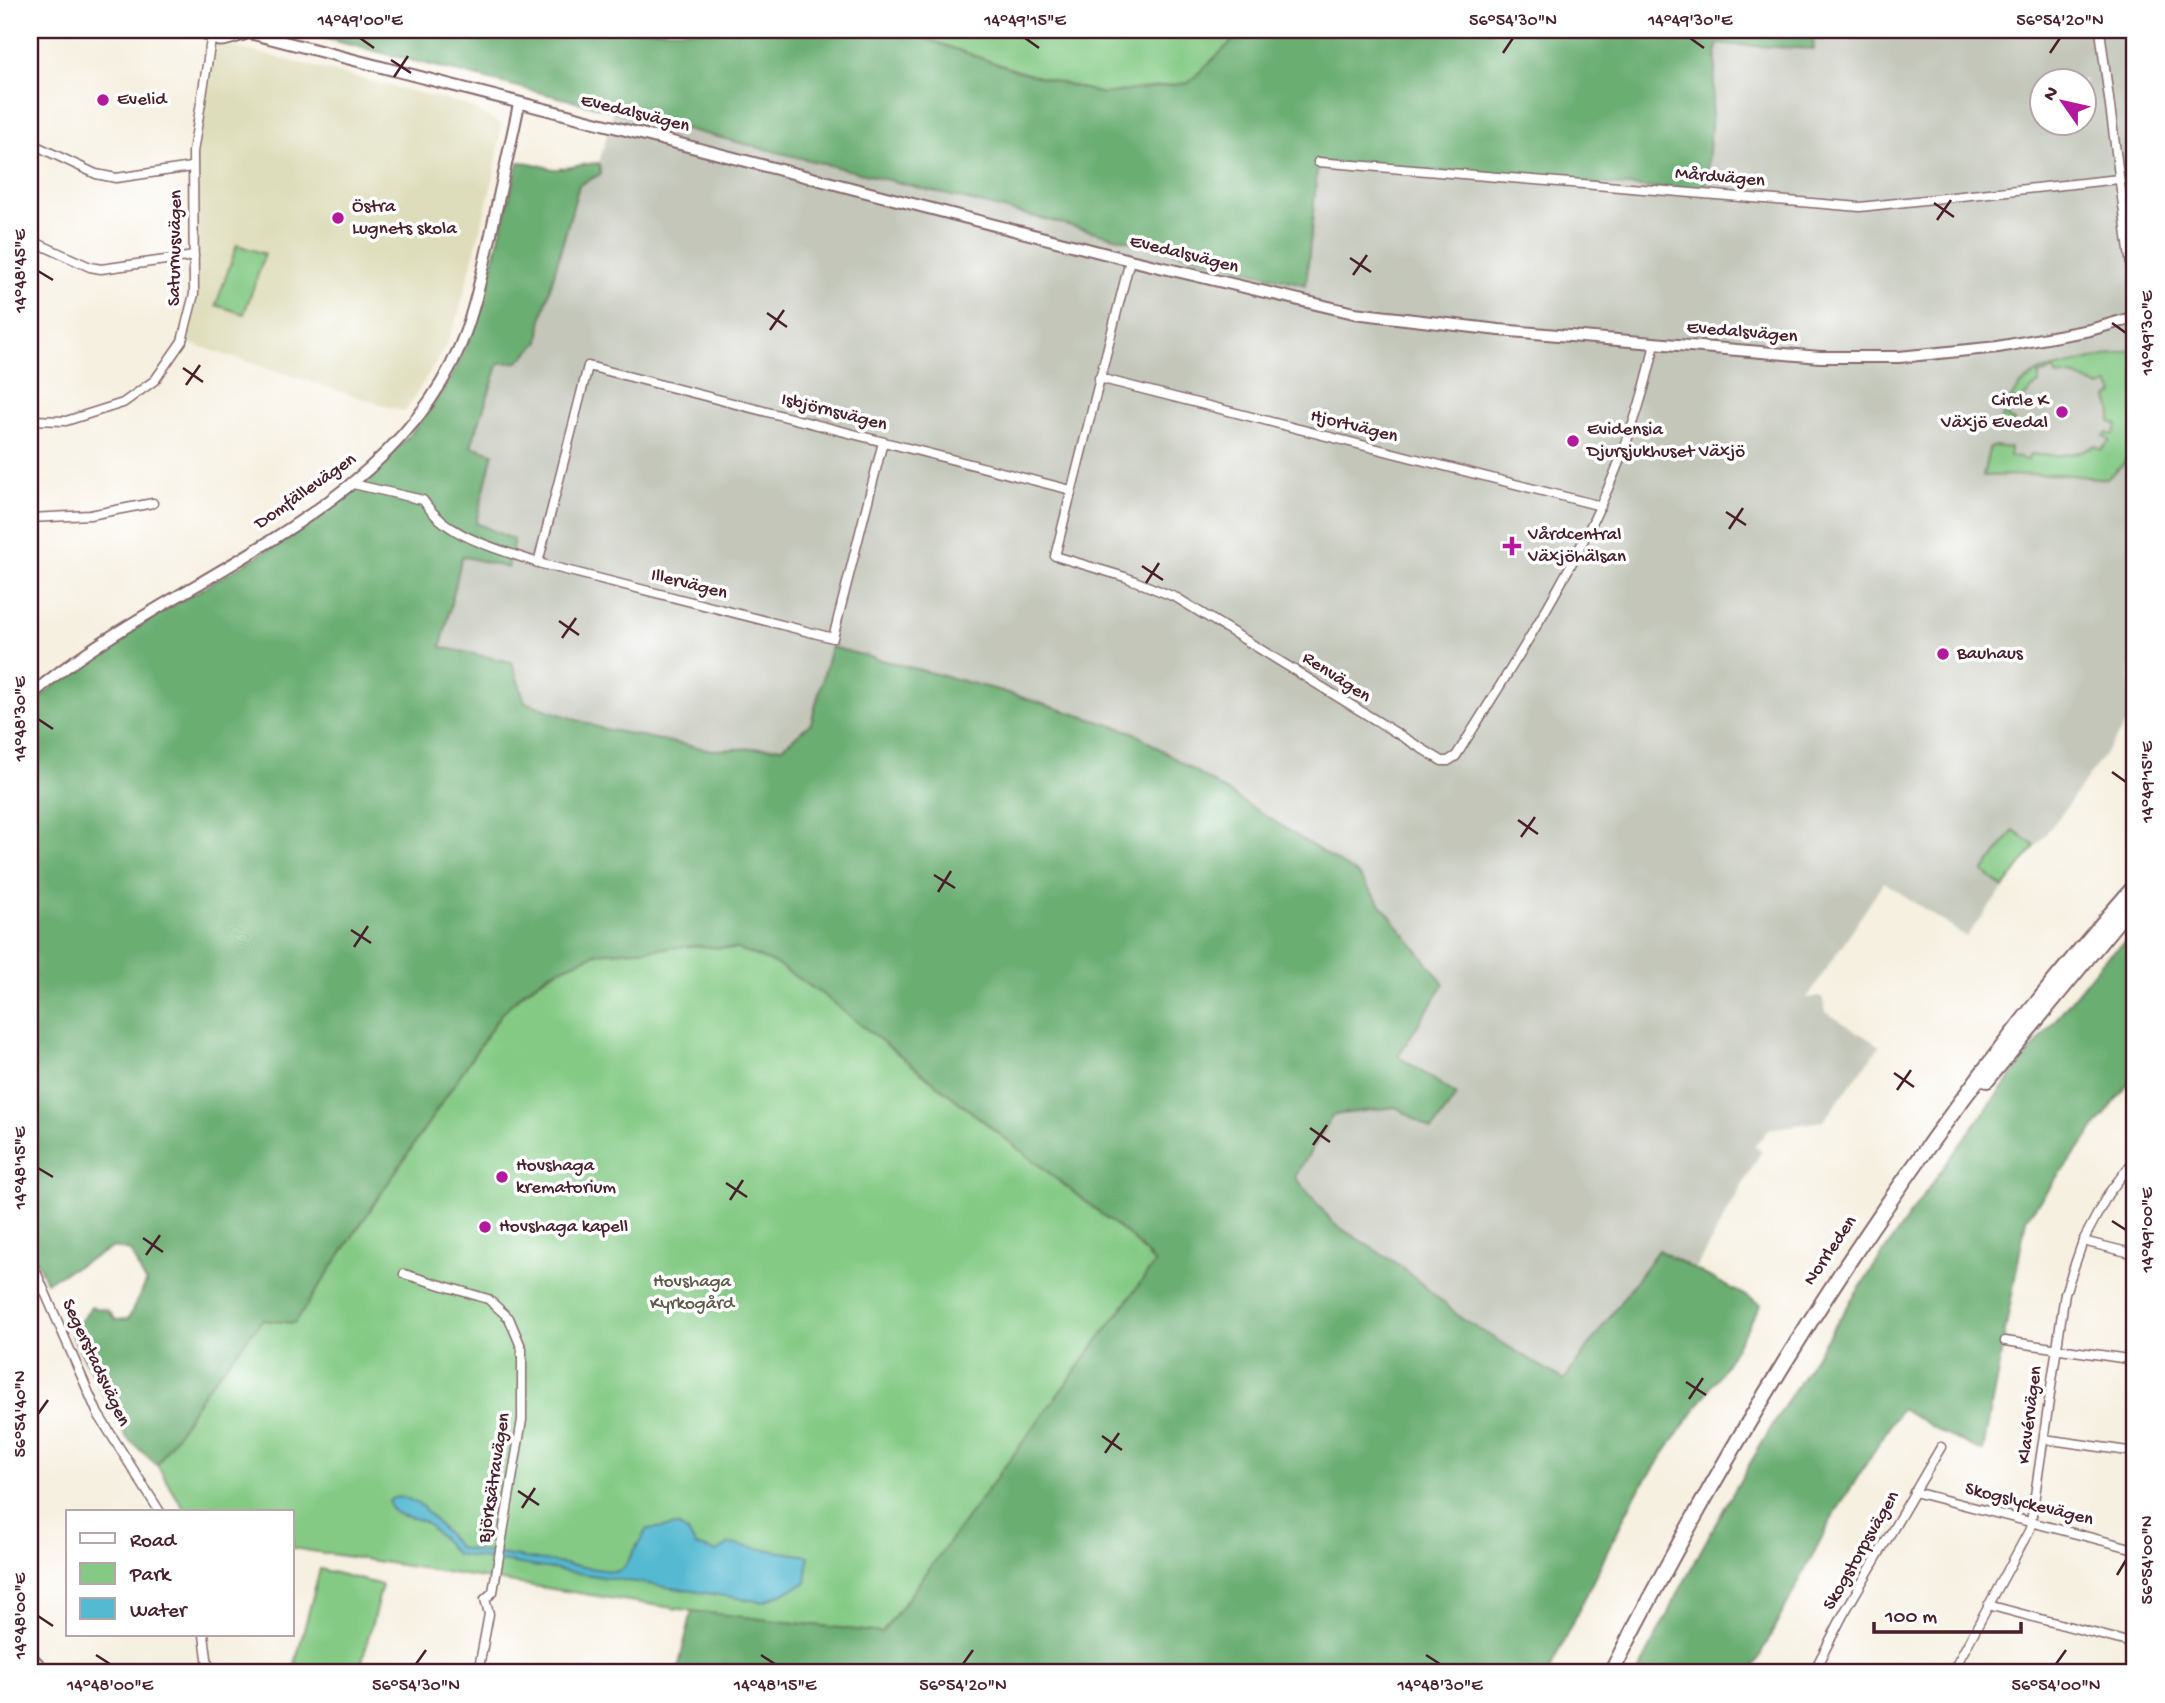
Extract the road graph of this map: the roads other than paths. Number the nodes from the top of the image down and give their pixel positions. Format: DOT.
graph roads {
  1 [pos="2100,30"];
  2 [pos="221,34"];
  3 [pos="519,104"];
  4 [pos="30,143"];
  5 [pos="1318,162"];
  6 [pos="192,167"];
  7 [pos="2119,179"];
  8 [pos="30,240"];
  9 [pos="194,257"];
  10 [pos="1129,260"];
  11 [pos="2135,297"];
  12 [pos="2135,317"];
  13 [pos="1656,342"];
  14 [pos="1099,378"];
  15 [pos="30,420"];
  16 [pos="883,442"];
  17 [pos="354,484"];
  18 [pos="1071,490"];
  19 [pos="153,503"];
  20 [pos="1601,506"];
  21 [pos="30,518"];
  22 [pos="538,564"];
  23 [pos="30,696"];
  24 [pos="2135,886"];
  25 [pos="2135,900"];
  26 [pos="2135,911"];
  27 [pos="2101,941"];
  28 [pos="2135,1159"];
  29 [pos="2084,1241"];
  30 [pos="2135,1254"];
  31 [pos="30,1258"];
  32 [pos="404,1274"];
  33 [pos="2005,1341"];
  34 [pos="2055,1348"];
  35 [pos="2135,1360"];
  36 [pos="2044,1439"];
  37 [pos="1941,1447"];
  38 [pos="2135,1452"];
  39 [pos="1914,1492"];
  40 [pos="159,1510"];
  41 [pos="2032,1522"];
  42 [pos="2135,1549"];
  43 [pos="1988,1605"];
  44 [pos="204,1636"];
  45 [pos="2135,1644"];
  46 [pos="30,1656"];
  47 [pos="47,1673"];
  48 [pos="209,1673"];
  49 [pos="478,1673"];
  50 [pos="1611,1673"];
  51 [pos="1621,1673"];
  52 [pos="1813,1673"];
  53 [pos="1952,1673"];
  1 -- 7 [label="street"];
  2 -- 3 [label="street, Evedalsvägen"];
  2 -- 6 [label="street, Saturnusvägen"];
  3 -- 10 [label="street, Evedalsvägen"];
  3 -- 17 [label="street, Domfällevägen"];
  4 -- 6 [label="street"];
  5 -- 7 [label="street, Mårdvägen"];
  6 -- 9 [label="street, Saturnusvägen"];
  7 -- 11 [label="street"];
  8 -- 9 [label="street"];
  9 -- 15 [label="street, Saturnusvägen"];
  10 -- 13 [label="street, Evedalsvägen"];
  10 -- 14 [label="street, Renvägen"];
  12 -- 13 [label="street, Evedalsvägen"];
  13 -- 20 [label="street, Renvägen"];
  14 -- 18 [label="street, Renvägen"];
  14 -- 20 [label="street, Hjortvägen"];
  16 -- 18 [label="street, Isbjörnsvägen"];
  16 -- 22 [label="street, Illervägen"];
  16 -- 22 [label="street, Isbjörnsvägen"];
  17 -- 22 [label="street"];
  17 -- 23 [label="street, Domfällevägen"];
  18 -- 20 [label="street, Renvägen"];
  19 -- 21 [label="street"];
  24 -- 50 [label="highway, Norrleden"];
  25 -- 27 [label="highway, Norrleden"];
  26 -- 27 [label="highway"];
  27 -- 51 [label="highway, Norrleden"];
  28 -- 29 [label="street, Klavérvägen"];
  29 -- 30 [label="street"];
  29 -- 34 [label="street, Klavérvägen"];
  31 -- 40 [label="street, Segerstadsvägen"];
  32 -- 49 [label="street, Björksätravägen"];
  33 -- 34 [label="street"];
  34 -- 35 [label="street"];
  34 -- 36 [label="street, Klavérvägen"];
  36 -- 38 [label="street"];
  36 -- 41 [label="street, Klavérvägen"];
  37 -- 39 [label="street, Skogstorpsvägen"];
  39 -- 41 [label="street, Skogslyckevägen"];
  39 -- 52 [label="street, Skogstorpsvägen"];
  41 -- 42 [label="street, Skogslyckevägen"];
  41 -- 43 [label="street, Klavérvägen"];
  43 -- 45 [label="street"];
  43 -- 53 [label="street, Klavérvägen"];
  44 -- 48 [label="street"];
  46 -- 47 [label="street"];
}
